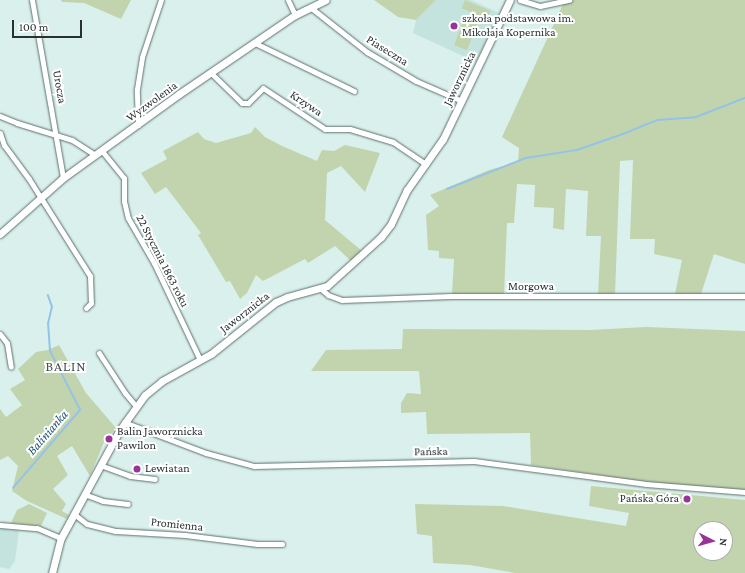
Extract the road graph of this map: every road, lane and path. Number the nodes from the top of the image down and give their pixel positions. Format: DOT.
graph roads {
  1 [pos="32,0"];
  2 [pos="161,0"];
  3 [pos="288,0"];
  4 [pos="326,0"];
  5 [pos="510,0"];
  6 [pos="520,0"];
  7 [pos="569,0"];
  8 [pos="310,7"];
  9 [pos="295,16"];
  10 [pos="255,43"];
  11 [pos="211,73"];
  12 [pos="354,91"];
  13 [pos="462,101"];
  14 [pos="0,116"];
  15 [pos="138,125"];
  16 [pos="0,133"];
  17 [pos="56,135"];
  18 [pos="98,153"];
  19 [pos="426,164"];
  20 [pos="63,178"];
  21 [pos="40,198"];
  22 [pos="0,234"];
  23 [pos="320,288"];
  24 [pos="745,296"];
  25 [pos="86,308"];
  26 [pos="0,334"];
  27 [pos="99,353"];
  28 [pos="200,360"];
  29 [pos="11,367"];
  30 [pos="136,406"];
  31 [pos="124,422"];
  32 [pos="100,465"];
  33 [pos="155,480"];
  34 [pos="745,492"];
  35 [pos="84,494"];
  36 [pos="128,504"];
  37 [pos="74,514"];
  38 [pos="0,525"];
  39 [pos="61,538"];
  40 [pos="282,544"];
  41 [pos="54,573"];
  1 -- 17 [label="street, Urocza"];
  2 -- 15 [label="street"];
  3 -- 9 [label="street"];
  4 -- 8 [label="street, Wyzwolenia"];
  5 -- 13 [label="street, Jaworznicka"];
  6 -- 7 [label="street"];
  8 -- 9 [label="street, Wyzwolenia"];
  8 -- 13 [label="street, Piaseczna"];
  9 -- 10 [label="street, Wyzwolenia"];
  10 -- 11 [label="street, Wyzwolenia"];
  10 -- 12 [label="street"];
  11 -- 15 [label="street, Wyzwolenia"];
  11 -- 19 [label="street, Krzywa"];
  13 -- 19 [label="street, Jaworznicka"];
  14 -- 17 [label="street, 22 Stycznia 1863 roku"];
  15 -- 18 [label="street, Wyzwolenia"];
  16 -- 21 [label="street"];
  17 -- 18 [label="street, 22 Stycznia 1863 roku"];
  17 -- 20 [label="street, Urocza"];
  18 -- 20 [label="street, Wyzwolenia"];
  18 -- 28 [label="street, 22 Stycznia 1863 roku"];
  19 -- 23 [label="street, Jaworznicka"];
  20 -- 21 [label="street, Wyzwolenia"];
  21 -- 22 [label="street, Wyzwolenia"];
  21 -- 25 [label="street"];
  23 -- 24 [label="street, Morgowa"];
  23 -- 28 [label="street, Jaworznicka"];
  26 -- 29 [label="street"];
  27 -- 30 [label="street"];
  28 -- 30 [label="street, Jaworznicka"];
  30 -- 31 [label="street, Jaworznicka"];
  31 -- 32 [label="street, Jaworznicka"];
  31 -- 34 [label="street, Pańska"];
  32 -- 33 [label="street"];
  32 -- 35 [label="street, Jaworznicka"];
  35 -- 36 [label="street"];
  35 -- 37 [label="street, Jaworznicka"];
  37 -- 39 [label="street, Jaworznicka"];
  37 -- 40 [label="street, Promienna"];
  38 -- 39 [label="street"];
  39 -- 41 [label="street, Jaworznicka"];
}
